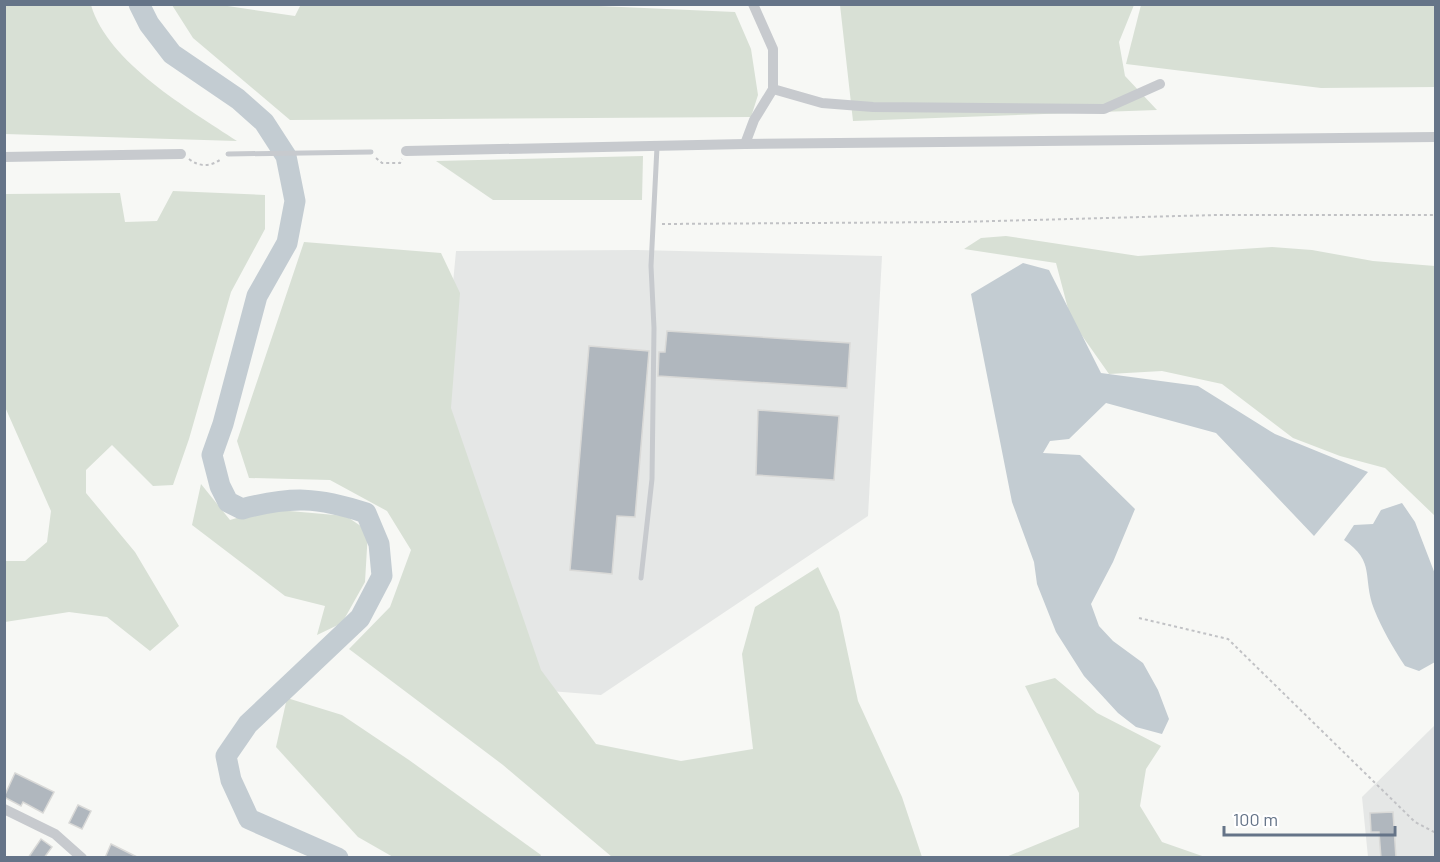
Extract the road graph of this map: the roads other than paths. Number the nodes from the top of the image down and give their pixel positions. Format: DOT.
graph roads {
  1 [pos="753,4"];
  2 [pos="1160,84"];
  3 [pos="774,89"];
  4 [pos="1436,137"];
  5 [pos="745,144"];
  6 [pos="657,147"];
  7 [pos="406,151"];
  8 [pos="371,152"];
  9 [pos="182,154"];
  10 [pos="228,154"];
  11 [pos="4,157"];
  12 [pos="641,578"];
  13 [pos="4,809"];
  14 [pos="82,858"];
  1 -- 3 [label="street"];
  2 -- 3 [label="street"];
  3 -- 5 [label="street"];
  4 -- 5 [label="street"];
  5 -- 6 [label="street"];
  6 -- 7 [label="street"];
  6 -- 12 [label="lane"];
  8 -- 10 [label="lane"];
  9 -- 11 [label="street"];
  13 -- 14 [label="street"];
}
